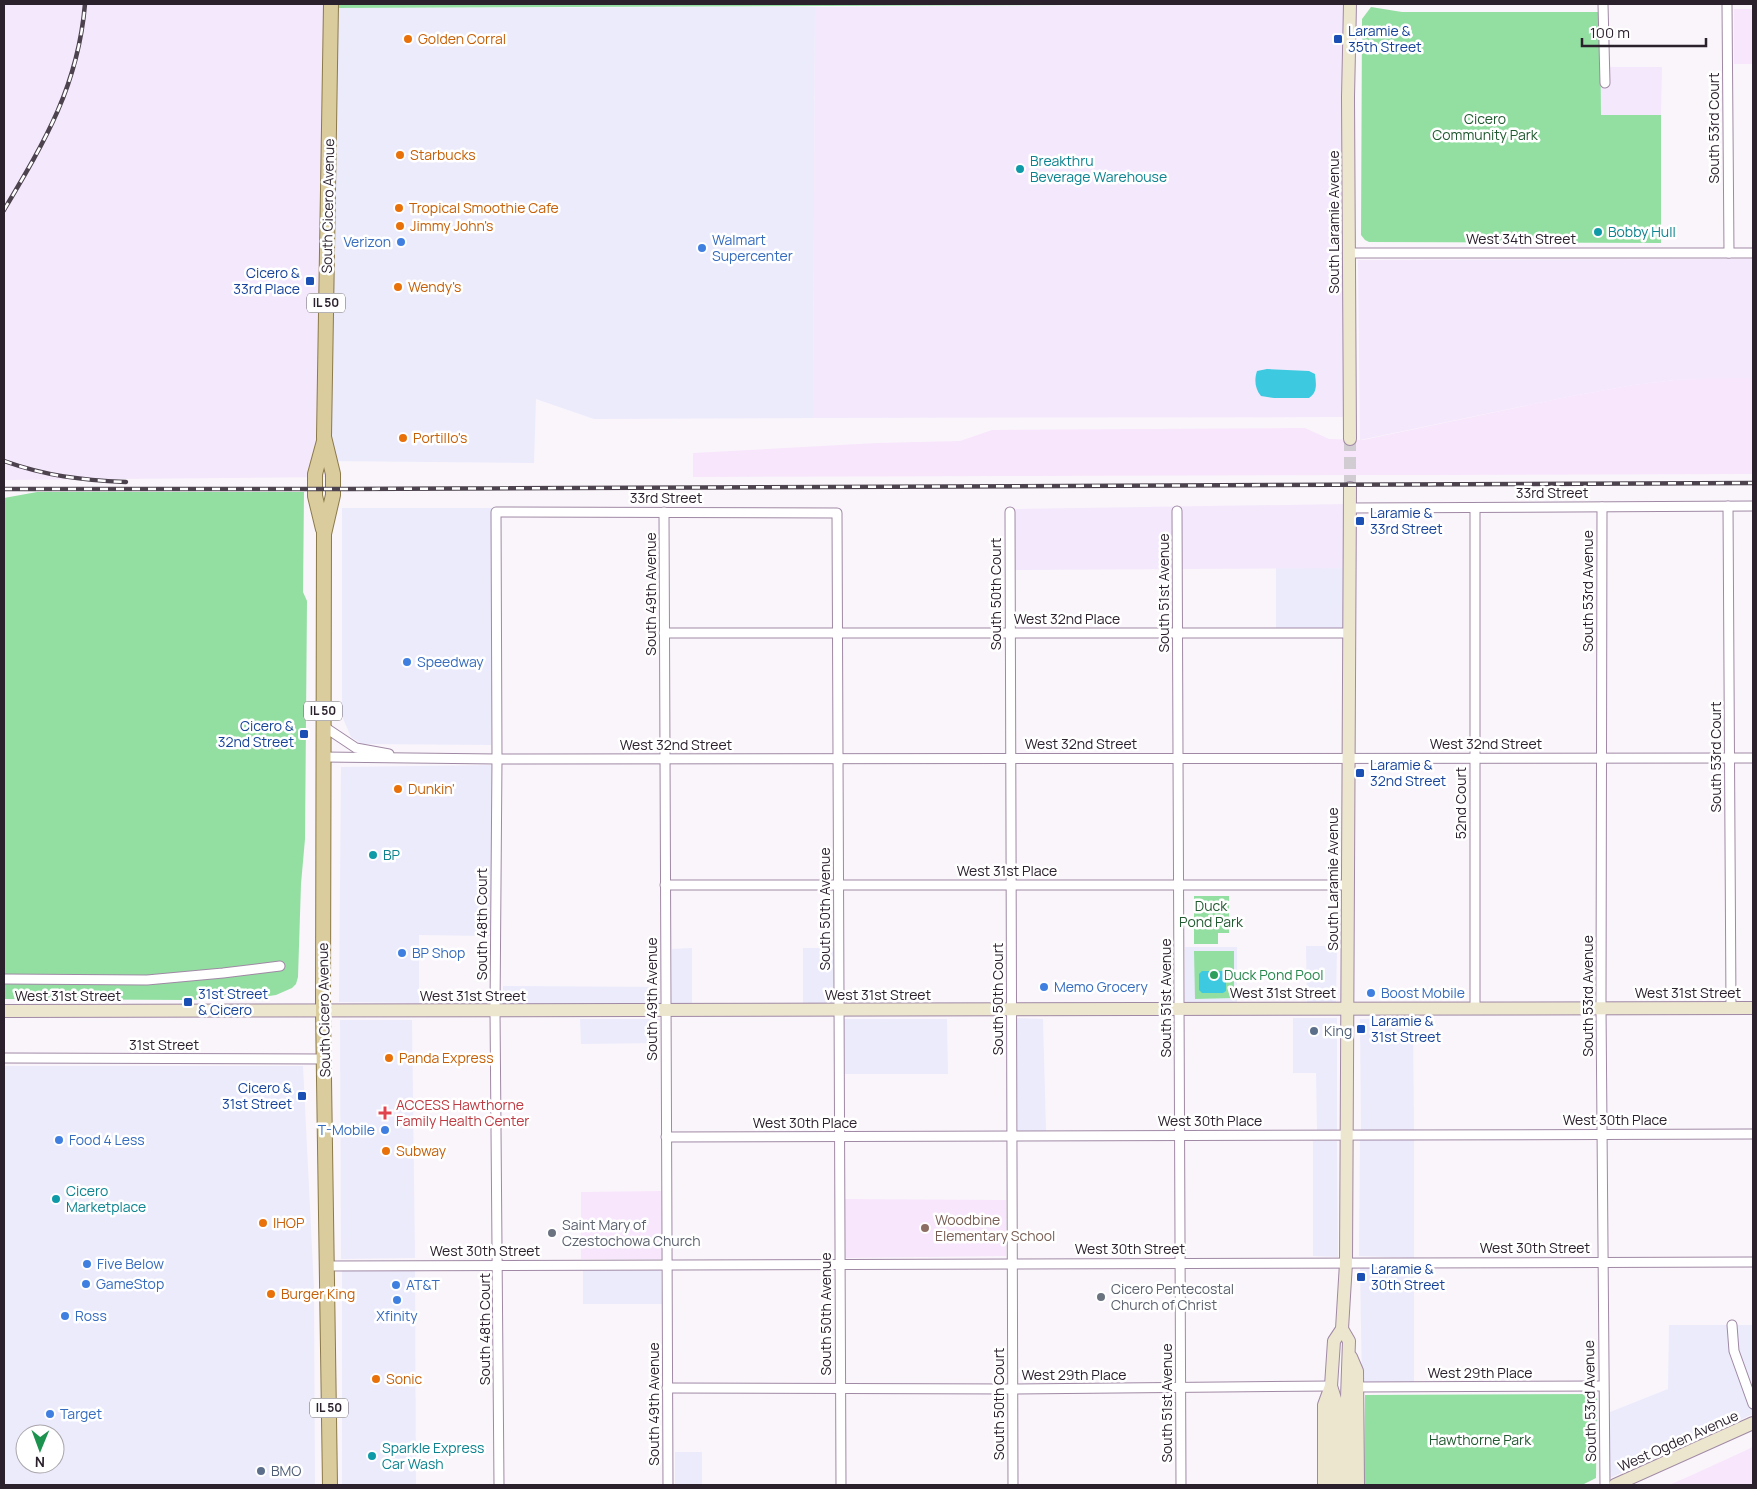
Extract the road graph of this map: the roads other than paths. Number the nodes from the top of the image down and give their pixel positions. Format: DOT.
graph roads {
  1 [pos="331,4"];
  2 [pos="1350,4"];
  3 [pos="1603,4"];
  4 [pos="1727,4"];
  5 [pos="1605,83"];
  6 [pos="1753,252"];
  7 [pos="1729,253"];
  8 [pos="1350,254"];
  9 [pos="1350,439"];
  10 [pos="1350,488"];
  11 [pos="1728,506"];
  12 [pos="1753,506"];
  13 [pos="1602,507"];
  14 [pos="1350,508"];
  15 [pos="1475,508"];
  16 [pos="1177,511"];
  17 [pos="496,512"];
  18 [pos="664,512"];
  19 [pos="1010,512"];
  20 [pos="837,513"];
  21 [pos="664,633"];
  22 [pos="837,633"];
  23 [pos="1010,633"];
  24 [pos="1178,633"];
  25 [pos="1350,633"];
  26 [pos="324,726"];
  27 [pos="323,757"];
  28 [pos="408,758"];
  29 [pos="838,758"];
  30 [pos="1011,758"];
  31 [pos="1178,758"];
  32 [pos="1349,758"];
  33 [pos="1475,758"];
  34 [pos="1602,758"];
  35 [pos="1730,758"];
  36 [pos="1753,758"];
  37 [pos="497,759"];
  38 [pos="665,759"];
  39 [pos="838,884"];
  40 [pos="1179,884"];
  41 [pos="665,885"];
  42 [pos="1011,885"];
  43 [pos="1348,885"];
  44 [pos="280,966"];
  45 [pos="4,979"];
  46 [pos="1348,1008"];
  47 [pos="1475,1008"];
  48 [pos="1601,1008"];
  49 [pos="1731,1008"];
  50 [pos="1753,1008"];
  51 [pos="1179,1009"];
  52 [pos="839,1010"];
  53 [pos="1012,1010"];
  54 [pos="4,1011"];
  55 [pos="495,1011"];
  56 [pos="666,1011"];
  57 [pos="323,1012"];
  58 [pos="4,1058"];
  59 [pos="324,1059"];
  60 [pos="1602,1133"];
  61 [pos="1753,1134"];
  62 [pos="1180,1135"];
  63 [pos="1347,1135"];
  64 [pos="1012,1136"];
  65 [pos="666,1137"];
  66 [pos="839,1137"];
  67 [pos="1603,1262"];
  68 [pos="1753,1262"];
  69 [pos="1180,1263"];
  70 [pos="1346,1263"];
  71 [pos="840,1264"];
  72 [pos="1013,1264"];
  73 [pos="498,1265"];
  74 [pos="667,1265"];
  75 [pos="327,1266"];
  76 [pos="1732,1325"];
  77 [pos="1342,1329"];
  78 [pos="1349,1354"];
  79 [pos="1331,1386"];
  80 [pos="1604,1386"];
  81 [pos="1357,1387"];
  82 [pos="667,1388"];
  83 [pos="840,1388"];
  84 [pos="1181,1388"];
  85 [pos="1013,1389"];
  86 [pos="1753,1404"];
  87 [pos="1753,1423"];
  88 [pos="330,1485"];
  89 [pos="499,1485"];
  90 [pos="668,1485"];
  91 [pos="841,1485"];
  92 [pos="1014,1485"];
  93 [pos="1182,1485"];
  94 [pos="1324,1485"];
  95 [pos="1336,1485"];
  96 [pos="1347,1485"];
  97 [pos="1358,1485"];
  98 [pos="1605,1485"];
  99 [pos="1615,1485"];
  1 -- 26 [label="main road, South Cicero Avenue / IL 50"];
  2 -- 8 [label="main road, South Laramie Avenue"];
  3 -- 5 [label="street"];
  4 -- 7 [label="street, South 53rd Court"];
  6 -- 7 [label="street, West 34th Street"];
  7 -- 8 [label="street, West 34th Street"];
  8 -- 9 [label="main road, South Laramie Avenue"];
  10 -- 14 [label="main road, South Laramie Avenue"];
  11 -- 12 [label="street, 33rd Street"];
  11 -- 13 [label="street, 33rd Street"];
  11 -- 35 [label="street, South 53rd Court"];
  13 -- 15 [label="street, 33rd Street"];
  13 -- 34 [label="street, South 53rd Avenue"];
  14 -- 15 [label="street, 33rd Street"];
  14 -- 25 [label="main road, South Laramie Avenue"];
  15 -- 33 [label="street, 52nd Court"];
  16 -- 24 [label="street, South 51st Avenue"];
  17 -- 18 [label="street, 33rd Street"];
  17 -- 37 [label="street, South 48th Court"];
  18 -- 20 [label="street, 33rd Street"];
  18 -- 21 [label="street, South 49th Avenue"];
  19 -- 23 [label="street, South 50th Court"];
  20 -- 22 [label="street, South 50th Avenue"];
  21 -- 22 [label="street, West 32nd Place"];
  21 -- 38 [label="street, South 49th Avenue"];
  22 -- 23 [label="street, West 32nd Place"];
  22 -- 29 [label="street, South 50th Avenue"];
  23 -- 24 [label="street, West 32nd Place"];
  23 -- 30 [label="street, South 50th Court"];
  24 -- 25 [label="street, West 32nd Place"];
  24 -- 31 [label="street, South 51st Avenue"];
  25 -- 32 [label="main road, South Laramie Avenue"];
  26 -- 27 [label="main road, South Cicero Avenue / IL 50"];
  26 -- 28 [label="street, West 32nd Street"];
  27 -- 28 [label="street, West 32nd Street"];
  27 -- 57 [label="main road, South Cicero Avenue / IL 50"];
  28 -- 37 [label="street, West 32nd Street"];
  29 -- 30 [label="street, West 32nd Street"];
  29 -- 38 [label="street, West 32nd Street"];
  29 -- 39 [label="street, South 50th Avenue"];
  30 -- 31 [label="street, West 32nd Street"];
  30 -- 42 [label="street, South 50th Court"];
  31 -- 32 [label="street, West 32nd Street"];
  31 -- 40 [label="street, South 51st Avenue"];
  32 -- 33 [label="street, West 32nd Street"];
  32 -- 43 [label="main road, South Laramie Avenue"];
  33 -- 34 [label="street, West 32nd Street"];
  33 -- 47 [label="street, 52nd Court"];
  34 -- 35 [label="street, West 32nd Street"];
  34 -- 48 [label="street, South 53rd Avenue"];
  35 -- 36 [label="street, West 32nd Street"];
  35 -- 49 [label="street, South 53rd Court"];
  37 -- 38 [label="street, West 32nd Street"];
  37 -- 55 [label="street, South 48th Court"];
  38 -- 41 [label="street, South 49th Avenue"];
  39 -- 41 [label="street, West 31st Place"];
  39 -- 42 [label="street, West 31st Place"];
  39 -- 52 [label="street, South 50th Avenue"];
  40 -- 42 [label="street, West 31st Place"];
  40 -- 43 [label="street, West 31st Place"];
  40 -- 51 [label="street, South 51st Avenue"];
  41 -- 56 [label="street, South 49th Avenue"];
  42 -- 53 [label="street, South 50th Court"];
  43 -- 46 [label="main road, South Laramie Avenue"];
  44 -- 45 [label="street"];
  46 -- 47 [label="main road, West 31st Street"];
  46 -- 51 [label="main road, West 31st Street"];
  46 -- 63 [label="main road, South Laramie Avenue"];
  47 -- 48 [label="main road, West 31st Street"];
  48 -- 49 [label="main road, West 31st Street"];
  48 -- 60 [label="street, South 53rd Avenue"];
  49 -- 50 [label="main road, West 31st Street"];
  51 -- 53 [label="main road, West 31st Street"];
  51 -- 62 [label="street, South 51st Avenue"];
  52 -- 53 [label="main road, West 31st Street"];
  52 -- 56 [label="main road, West 31st Street"];
  52 -- 66 [label="street, South 50th Avenue"];
  53 -- 64 [label="street, South 50th Court"];
  54 -- 57 [label="main road, West 31st Street"];
  55 -- 56 [label="main road, West 31st Street"];
  55 -- 57 [label="main road, West 31st Street"];
  55 -- 73 [label="street, South 48th Court"];
  56 -- 65 [label="street, South 49th Avenue"];
  57 -- 59 [label="main road, South Cicero Avenue / IL 50"];
  58 -- 59 [label="street, 31st Street"];
  59 -- 75 [label="main road, South Cicero Avenue / IL 50"];
  60 -- 61 [label="street, West 30th Place"];
  60 -- 63 [label="street, West 30th Place"];
  60 -- 67 [label="street, South 53rd Avenue"];
  62 -- 63 [label="street, West 30th Place"];
  62 -- 64 [label="street, West 30th Place"];
  62 -- 69 [label="street, South 51st Avenue"];
  63 -- 70 [label="main road, South Laramie Avenue"];
  64 -- 66 [label="street, West 30th Place"];
  64 -- 72 [label="street, South 50th Court"];
  65 -- 66 [label="street, West 30th Place"];
  65 -- 74 [label="street, South 49th Avenue"];
  66 -- 71 [label="street, South 50th Avenue"];
  67 -- 68 [label="street, West 30th Street"];
  67 -- 70 [label="street, West 30th Street"];
  67 -- 80 [label="street, South 53rd Avenue"];
  69 -- 70 [label="street, West 30th Street"];
  69 -- 72 [label="street, West 30th Street"];
  69 -- 84 [label="street, South 51st Avenue"];
  70 -- 77 [label="main road, South Laramie Avenue"];
  71 -- 72 [label="street, West 30th Street"];
  71 -- 74 [label="street, West 30th Street"];
  71 -- 83 [label="street, South 50th Avenue"];
  72 -- 85 [label="street, South 50th Court"];
  73 -- 74 [label="street, West 30th Street"];
  73 -- 75 [label="street, West 30th Street"];
  73 -- 89 [label="street, South 48th Court"];
  74 -- 82 [label="street, South 49th Avenue"];
  75 -- 88 [label="main road, South Cicero Avenue / IL 50"];
  76 -- 86 [label="street"];
  77 -- 78 [label="main road, South Laramie Avenue"];
  77 -- 79 [label="main road, South Laramie Avenue"];
  78 -- 81 [label="main road"];
  78 -- 96 [label="main road, South Laramie Avenue"];
  79 -- 84 [label="street, West 29th Place"];
  79 -- 94 [label="main road"];
  79 -- 95 [label="main road, South Laramie Avenue"];
  80 -- 81 [label="street, West 29th Place"];
  80 -- 98 [label="street, South 53rd Avenue"];
  81 -- 97 [label="main road"];
  82 -- 83 [label="street, West 29th Place"];
  82 -- 90 [label="street, South 49th Avenue"];
  83 -- 85 [label="street, West 29th Place"];
  83 -- 91 [label="street, South 50th Avenue"];
  84 -- 85 [label="street, West 29th Place"];
  84 -- 93 [label="street, South 51st Avenue"];
  85 -- 92 [label="street, South 50th Court"];
  87 -- 99 [label="main road, West Ogden Avenue"];
}
